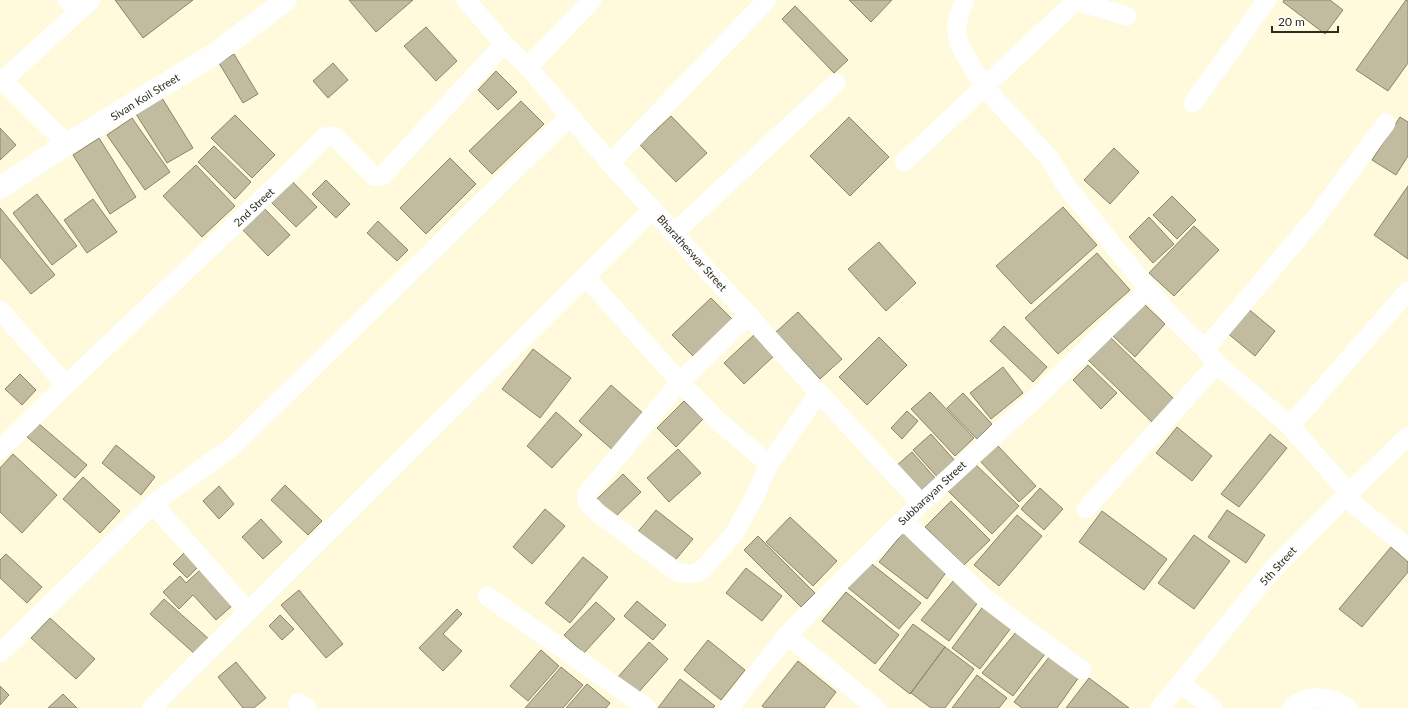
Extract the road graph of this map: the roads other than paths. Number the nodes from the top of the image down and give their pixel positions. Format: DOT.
graph roads {
  1 [pos="466,0"];
  2 [pos="592,0"];
  3 [pos="964,0"];
  4 [pos="1076,0"];
  5 [pos="1267,0"];
  6 [pos="764,1"];
  7 [pos="79,3"];
  8 [pos="277,3"];
  9 [pos="1127,16"];
  10 [pos="504,44"];
  11 [pos="528,67"];
  12 [pos="1,80"];
  13 [pos="836,83"];
  14 [pos="984,87"];
  15 [pos="1193,103"];
  16 [pos="570,116"];
  17 [pos="1386,123"];
  18 [pos="67,144"];
  19 [pos="904,162"];
  20 [pos="610,163"];
  21 [pos="0,188"];
  22 [pos="652,209"];
  23 [pos="674,233"];
  24 [pos="584,276"];
  25 [pos="1148,289"];
  26 [pos="1408,292"];
  27 [pos="0,310"];
  28 [pos="749,315"];
  29 [pos="1205,349"];
  30 [pos="1217,364"];
  31 [pos="680,382"];
  32 [pos="66,385"];
  33 [pos="819,393"];
  34 [pos="1290,426"];
  35 [pos="1408,436"];
  36 [pos="0,450"];
  37 [pos="769,464"];
  38 [pos="1347,495"];
  39 [pos="921,503"];
  40 [pos="153,504"];
  41 [pos="1086,509"];
  42 [pos="903,520"];
  43 [pos="1408,548"];
  44 [pos="487,596"];
  45 [pos="248,611"];
  46 [pos="787,635"];
  47 [pos="0,652"];
  48 [pos="1082,670"];
  49 [pos="1181,684"];
  50 [pos="151,708"];
  51 [pos="647,708"];
  52 [pos="729,708"];
  53 [pos="876,708"];
  54 [pos="1160,708"];
  55 [pos="1213,708"];
  56 [pos="1292,708"];
  57 [pos="1348,708"];
  1 -- 10 [label="street, Bharatheswar Street"];
  2 -- 11 [label="street"];
  3 -- 14 [label="street"];
  4 -- 9 [label="street"];
  4 -- 14 [label="street"];
  5 -- 15 [label="street"];
  6 -- 20 [label="street"];
  7 -- 12 [label="street"];
  8 -- 18 [label="street, Sivan Koil Street"];
  10 -- 11 [label="street, Bharatheswar Street"];
  10 -- 32 [label="street, 2nd Street"];
  11 -- 16 [label="street, Bharatheswar Street"];
  12 -- 18 [label="street"];
  13 -- 23 [label="street"];
  14 -- 19 [label="street"];
  14 -- 25 [label="street"];
  16 -- 20 [label="street, Bharatheswar Street"];
  16 -- 40 [label="street"];
  17 -- 29 [label="street"];
  18 -- 21 [label="street, Sivan Koil Street"];
  20 -- 22 [label="street, Bharatheswar Street"];
  22 -- 23 [label="street, Bharatheswar Street"];
  22 -- 24 [label="street"];
  23 -- 28 [label="street, Bharatheswar Street"];
  24 -- 31 [label="street"];
  24 -- 45 [label="street"];
  25 -- 29 [label="street"];
  25 -- 39 [label="street, Subbarayan Street"];
  26 -- 34 [label="street"];
  27 -- 32 [label="street"];
  28 -- 31 [label="street"];
  28 -- 33 [label="street, Bharatheswar Street"];
  29 -- 30 [label="street"];
  30 -- 34 [label="street"];
  30 -- 41 [label="street"];
  31 -- 37 [label="street"];
  31 -- 37 [label="street"];
  32 -- 36 [label="street, 2nd Street"];
  33 -- 37 [label="street"];
  33 -- 39 [label="street, Bharatheswar Street"];
  34 -- 38 [label="street"];
  35 -- 38 [label="street, 5th Street"];
  38 -- 43 [label="street"];
  38 -- 49 [label="street, 5th Street"];
  39 -- 42 [label="street, Subbarayan Street"];
  40 -- 45 [label="street"];
  40 -- 47 [label="street"];
  42 -- 46 [label="street, Subbarayan Street"];
  42 -- 48 [label="street"];
  44 -- 51 [label="street"];
  45 -- 50 [label="street"];
  46 -- 52 [label="street, Subbarayan Street"];
  46 -- 53 [label="street"];
  49 -- 54 [label="street, 5th Street"];
  49 -- 55 [label="street"];
  56 -- 57 [label="street"];
}
